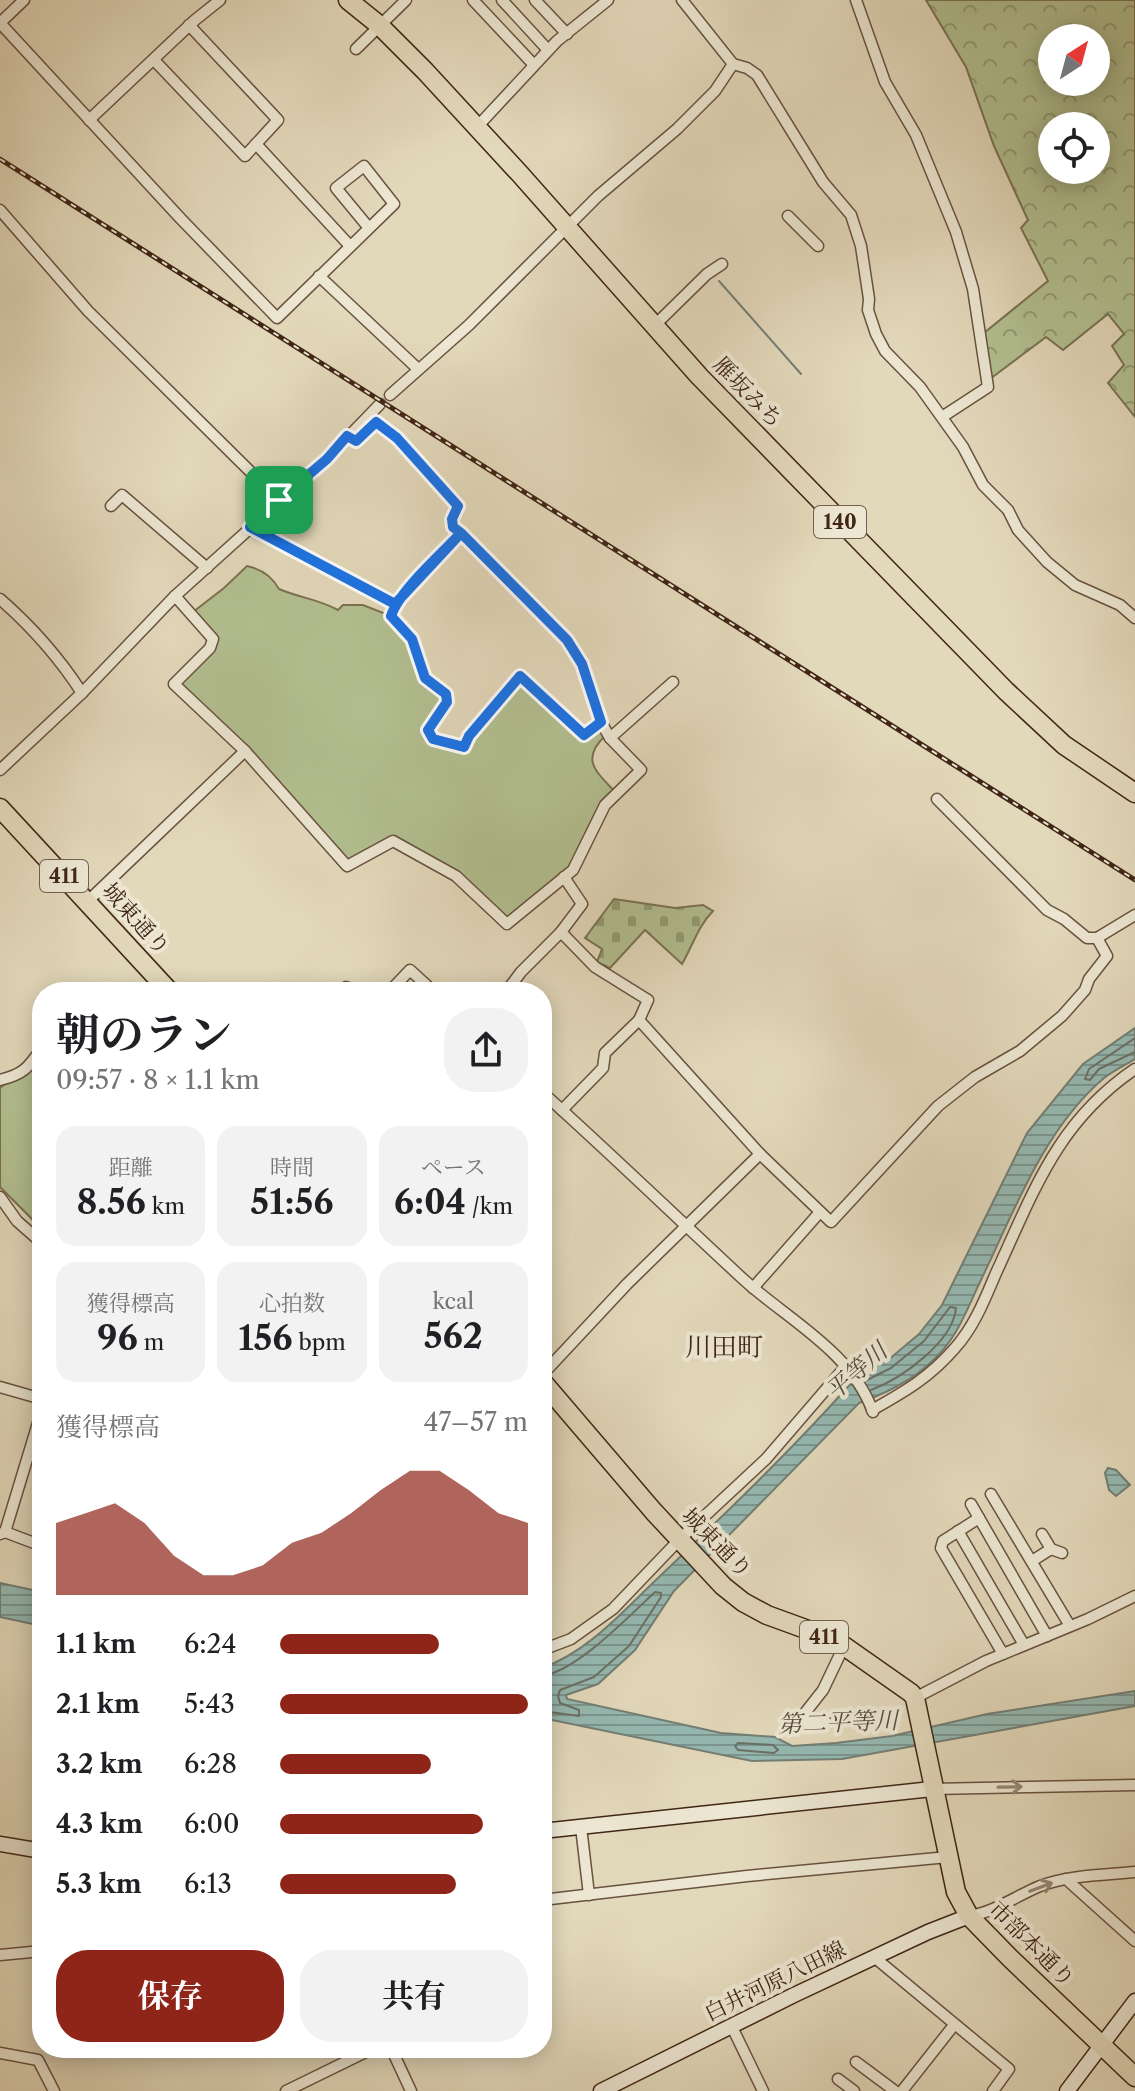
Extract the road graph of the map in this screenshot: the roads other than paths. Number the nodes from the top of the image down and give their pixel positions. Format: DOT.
graph roads {
  1 [pos="24,0"];
  2 [pos="220,0"];
  3 [pos="348,0"];
  4 [pos="406,0"];
  5 [pos="473,0"];
  6 [pos="502,0"];
  7 [pos="535,0"];
  8 [pos="608,0"];
  9 [pos="682,0"];
  10 [pos="856,0"];
  11 [pos="189,25"];
  12 [pos="379,25"];
  13 [pos="567,34"];
  14 [pos="356,49"];
  15 [pos="548,50"];
  16 [pos="154,60"];
  17 [pos="733,64"];
  18 [pos="534,65"];
  19 [pos="89,120"];
  20 [pos="477,127"];
  21 [pos="256,144"];
  22 [pos="0,210"];
  23 [pos="788,216"];
  24 [pos="567,227"];
  25 [pos="369,228"];
  26 [pos="350,246"];
  27 [pos="818,246"];
  28 [pos="722,264"];
  29 [pos="319,276"];
  30 [pos="654,326"];
  31 [pos="418,369"];
  32 [pos="390,395"];
  33 [pos="380,404"];
  34 [pos="942,417"];
  35 [pos="347,436"];
  36 [pos="279,500"];
  37 [pos="111,506"];
  38 [pos="250,527"];
  39 [pos="461,533"];
  40 [pos="207,568"];
  41 [pos="175,596"];
  42 [pos="0,599"];
  43 [pos="395,604"];
  44 [pos="1135,618"];
  45 [pos="673,682"];
  46 [pos="82,693"];
  47 [pos="601,722"];
  48 [pos="610,738"];
  49 [pos="245,751"];
  50 [pos="0,770"];
  51 [pos="1135,793"];
  52 [pos="937,799"];
  53 [pos="0,808"];
  54 [pos="564,877"];
  55 [pos="88,901"];
  56 [pos="1135,915"];
  57 [pos="561,932"];
  58 [pos="1097,938"];
  59 [pos="161,982"];
  60 [pos="399,982"];
  61 [pos="423,982"];
  62 [pos="514,982"];
  63 [pos="639,1020"];
  64 [pos="32,1063"];
  65 [pos="1135,1069"];
  66 [pos="0,1080"];
  67 [pos="552,1101"];
  68 [pos="562,1110"];
  69 [pos="760,1154"];
  70 [pos="0,1197"];
  71 [pos="820,1212"];
  72 [pos="686,1226"];
  73 [pos="32,1234"];
  74 [pos="753,1288"];
  75 [pos="846,1366"];
  76 [pos="552,1367"];
  77 [pos="0,1387"];
  78 [pos="552,1390"];
  79 [pos="32,1396"];
  80 [pos="32,1442"];
  81 [pos="991,1494"];
  82 [pos="971,1504"];
  83 [pos="979,1518"];
  84 [pos="958,1531"];
  85 [pos="3,1533"];
  86 [pos="1042,1534"];
  87 [pos="681,1542"];
  88 [pos="32,1543"];
  89 [pos="1032,1561"];
  90 [pos="1135,1596"];
  91 [pos="1070,1626"];
  92 [pos="1047,1636"];
  93 [pos="1024,1645"];
  94 [pos="552,1646"];
  95 [pos="844,1646"];
  96 [pos="1003,1654"];
  97 [pos="915,1698"];
  98 [pos="826,1722"];
  99 [pos="1135,1785"];
  100 [pos="932,1789"];
  101 [pos="581,1827"];
  102 [pos="552,1830"];
  103 [pos="0,1844"];
  104 [pos="32,1849"];
  105 [pos="948,1857"];
  106 [pos="1135,1872"];
  107 [pos="1066,1879"];
  108 [pos="589,1895"];
  109 [pos="552,1899"];
  110 [pos="969,1916"];
  111 [pos="1135,1941"];
  112 [pos="32,1952"];
  113 [pos="0,1955"];
  114 [pos="874,1957"];
  115 [pos="1135,2001"];
  116 [pos="954,2025"];
  117 [pos="732,2027"];
  118 [pos="1102,2045"];
  119 [pos="0,2053"];
  120 [pos="354,2058"];
  121 [pos="396,2058"];
  122 [pos="856,2062"];
  123 [pos="1135,2077"];
  124 [pos="838,2079"];
  125 [pos="54,2091"];
  126 [pos="286,2091"];
  127 [pos="411,2091"];
  128 [pos="601,2091"];
  129 [pos="763,2091"];
  130 [pos="854,2091"];
  131 [pos="895,2091"];
  132 [pos="902,2091"];
  133 [pos="993,2091"];
  134 [pos="1067,2091"];
  1 -- 19 [label="street"];
  2 -- 11 [label="street"];
  3 -- 12 [label="highway, 雁坂みち / 140"];
  4 -- 12 [label="street"];
  5 -- 18 [label="street"];
  6 -- 15 [label="street"];
  7 -- 13 [label="street"];
  8 -- 13 [label="street"];
  9 -- 17 [label="street"];
  10 -- 34 [label="street"];
  11 -- 16 [label="street"];
  11 -- 21 [label="street"];
  12 -- 14 [label="street"];
  12 -- 20 [label="highway, 雁坂みち / 140"];
  13 -- 15 [label="street"];
  15 -- 18 [label="street"];
  16 -- 19 [label="street"];
  16 -- 21 [label="street"];
  17 -- 24 [label="street"];
  17 -- 34 [label="street"];
  18 -- 20 [label="street"];
  19 -- 29 [label="street"];
  20 -- 24 [label="highway, 雁坂みち / 140"];
  21 -- 26 [label="street"];
  22 -- 36 [label="street"];
  23 -- 27 [label="street"];
  24 -- 30 [label="highway, 雁坂みち / 140"];
  24 -- 31 [label="street"];
  25 -- 25 [label="street"];
  25 -- 26 [label="street"];
  26 -- 29 [label="street"];
  28 -- 30 [label="street"];
  29 -- 31 [label="street"];
  30 -- 51 [label="highway, 雁坂みち / 140"];
  31 -- 32 [label="street"];
  33 -- 35 [label="street"];
  34 -- 44 [label="street"];
  35 -- 36 [label="street"];
  35 -- 39 [label="street"];
  36 -- 38 [label="street"];
  37 -- 40 [label="street"];
  38 -- 40 [label="street"];
  38 -- 43 [label="street"];
  39 -- 43 [label="street"];
  39 -- 47 [label="street"];
  40 -- 41 [label="street"];
  41 -- 46 [label="street"];
  41 -- 49 [label="street"];
  42 -- 46 [label="street"];
  43 -- 47 [label="street"];
  45 -- 48 [label="street"];
  46 -- 50 [label="street"];
  47 -- 48 [label="street"];
  48 -- 54 [label="street"];
  49 -- 54 [label="street"];
  49 -- 55 [label="street"];
  52 -- 58 [label="street"];
  53 -- 55 [label="highway, 城東通り / 411"];
  54 -- 57 [label="street"];
  55 -- 59 [label="highway, 城東通り / 411"];
  56 -- 58 [label="street"];
  57 -- 62 [label="street"];
  57 -- 63 [label="street"];
  58 -- 71 [label="street"];
  60 -- 61 [label="street"];
  63 -- 68 [label="street"];
  63 -- 69 [label="street"];
  64 -- 66 [label="street"];
  65 -- 75 [label="street"];
  67 -- 68 [label="street"];
  68 -- 72 [label="street"];
  69 -- 71 [label="street"];
  69 -- 72 [label="street"];
  70 -- 73 [label="street"];
  71 -- 74 [label="street"];
  72 -- 74 [label="street"];
  72 -- 76 [label="street"];
  74 -- 75 [label="street"];
  75 -- 87 [label="street"];
  77 -- 79 [label="street"];
  78 -- 87 [label="highway, 城東通り / 411"];
  80 -- 85 [label="street"];
  81 -- 89 [label="street"];
  82 -- 83 [label="street"];
  83 -- 84 [label="street"];
  83 -- 92 [label="street"];
  84 -- 93 [label="street"];
  84 -- 96 [label="street"];
  85 -- 88 [label="street"];
  86 -- 89 [label="street"];
  87 -- 94 [label="street"];
  87 -- 95 [label="highway, 城東通り / 411"];
  89 -- 91 [label="street"];
  90 -- 91 [label="street"];
  91 -- 92 [label="street"];
  92 -- 93 [label="street"];
  93 -- 96 [label="street"];
  95 -- 97 [label="highway, 城東通り / 411"];
  95 -- 98 [label="street"];
  96 -- 97 [label="street"];
  97 -- 100 [label="highway, 市部本通り"];
  100 -- 99 [label="street, one-way"];
  100 -- 101 [label="street"];
  100 -- 105 [label="highway, 市部本通り"];
  101 -- 102 [label="street"];
  101 -- 108 [label="street"];
  103 -- 104 [label="street"];
  105 -- 108 [label="street"];
  105 -- 110 [label="highway, 市部本通り"];
  106 -- 107 [label="street"];
  110 -- 107 [label="street, one-way"];
  107 -- 111 [label="street"];
  108 -- 109 [label="street"];
  110 -- 114 [label="street, 白井河原八田線"];
  110 -- 118 [label="highway, 市部本通り"];
  112 -- 113 [label="street"];
  114 -- 116 [label="street"];
  114 -- 117 [label="street, 白井河原八田線"];
  115 -- 118 [label="street"];
  116 -- 132 [label="street"];
  116 -- 133 [label="street"];
  117 -- 128 [label="street, 白井河原八田線"];
  117 -- 129 [label="street"];
  118 -- 123 [label="highway, 市部本通り"];
  118 -- 134 [label="street"];
  119 -- 125 [label="street"];
  120 -- 126 [label="street"];
  121 -- 127 [label="street"];
  122 -- 131 [label="street"];
  124 -- 130 [label="street"];
}
